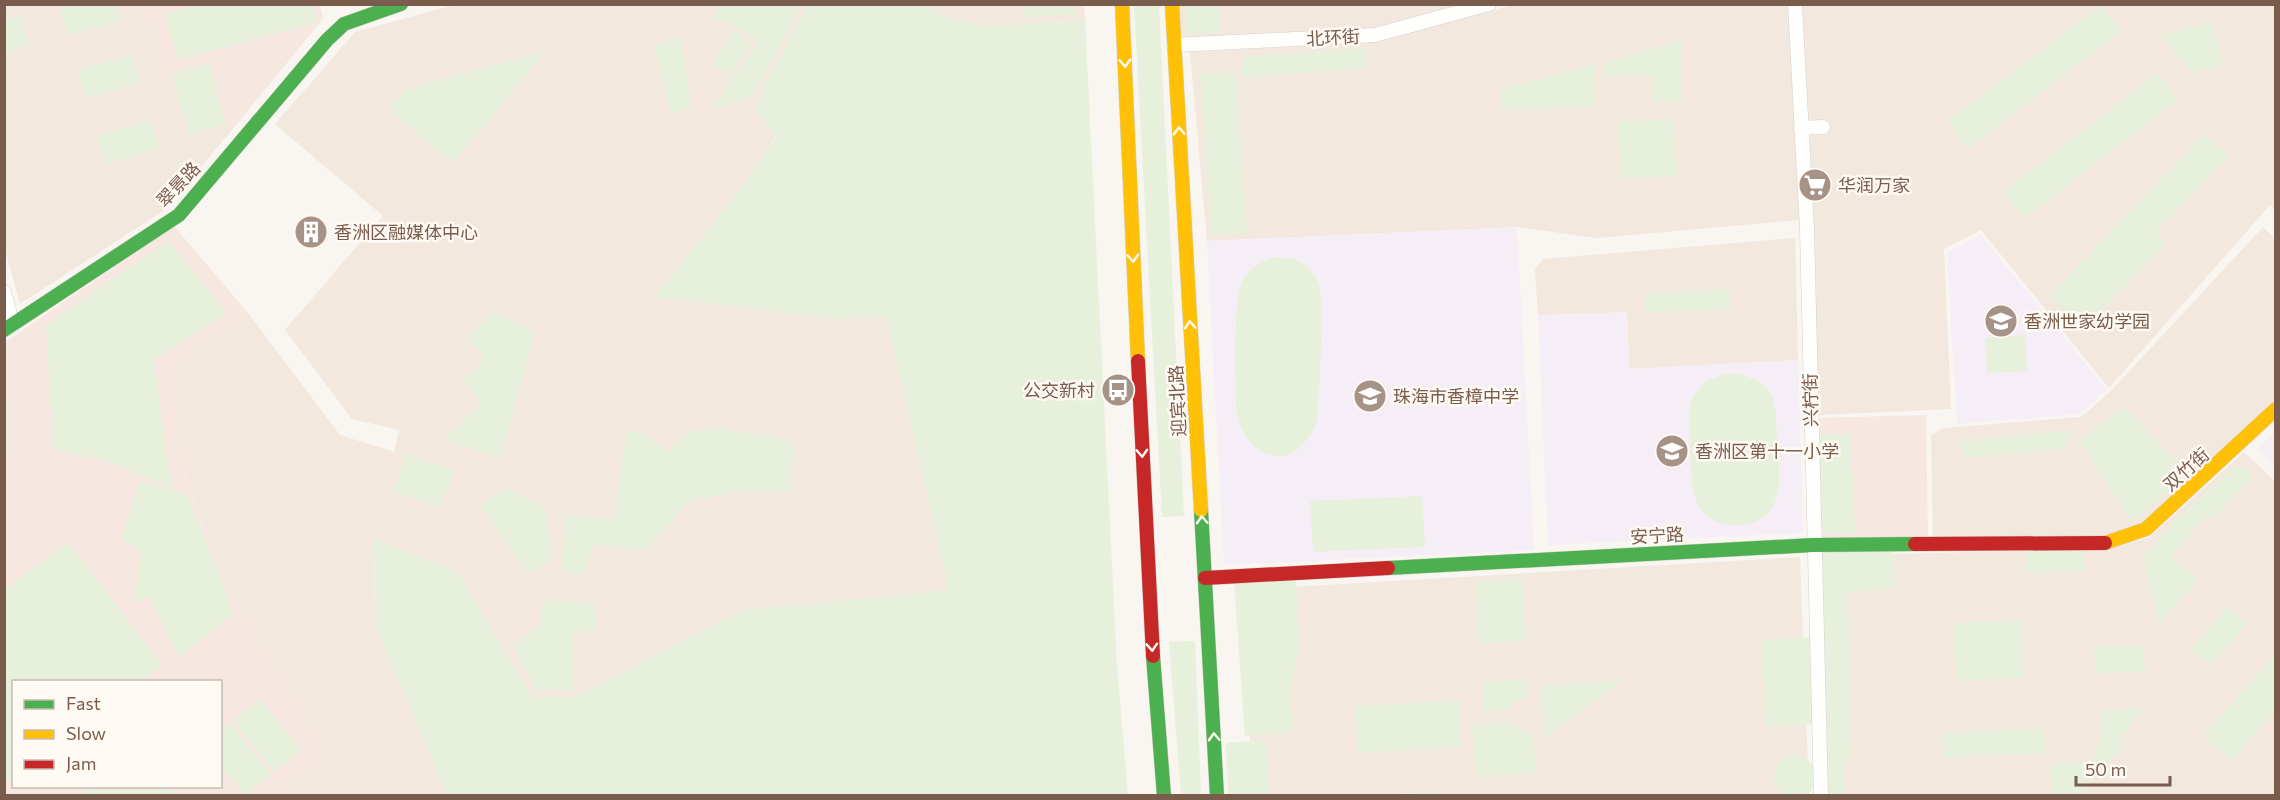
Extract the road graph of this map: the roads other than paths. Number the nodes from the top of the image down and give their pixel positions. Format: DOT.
graph roads {
  1 [pos="401,4"];
  2 [pos="1122,4"];
  3 [pos="1172,4"];
  4 [pos="1489,4"];
  5 [pos="1795,4"];
  6 [pos="1174,45"];
  7 [pos="1823,127"];
  8 [pos="1802,128"];
  9 [pos="4,292"];
  10 [pos="9,327"];
  11 [pos="2276,409"];
  12 [pos="2111,543"];
  13 [pos="1813,545"];
  14 [pos="1205,578"];
  15 [pos="1164,795"];
  16 [pos="1217,795"];
  17 [pos="1821,795"];
  1 -- 10 [label="main road, 翠景路"];
  2 -- 15 [label="main road, 迎宾北路, one-way"];
  3 -- 6 [label="main road, 迎宾北路"];
  4 -- 6 [label="street, 北环街"];
  5 -- 8 [label="street, 兴柠街"];
  14 -- 6 [label="main road, 迎宾北路, one-way"];
  7 -- 8 [label="street"];
  8 -- 13 [label="street, 兴柠街"];
  9 -- 10 [label="street"];
  11 -- 12 [label="main road, 双竹街"];
  12 -- 13 [label="main road, 安宁路"];
  13 -- 14 [label="main road, 安宁路"];
  13 -- 17 [label="street, 兴柠街"];
  16 -- 14 [label="main road, 迎宾北路, one-way"];
}
